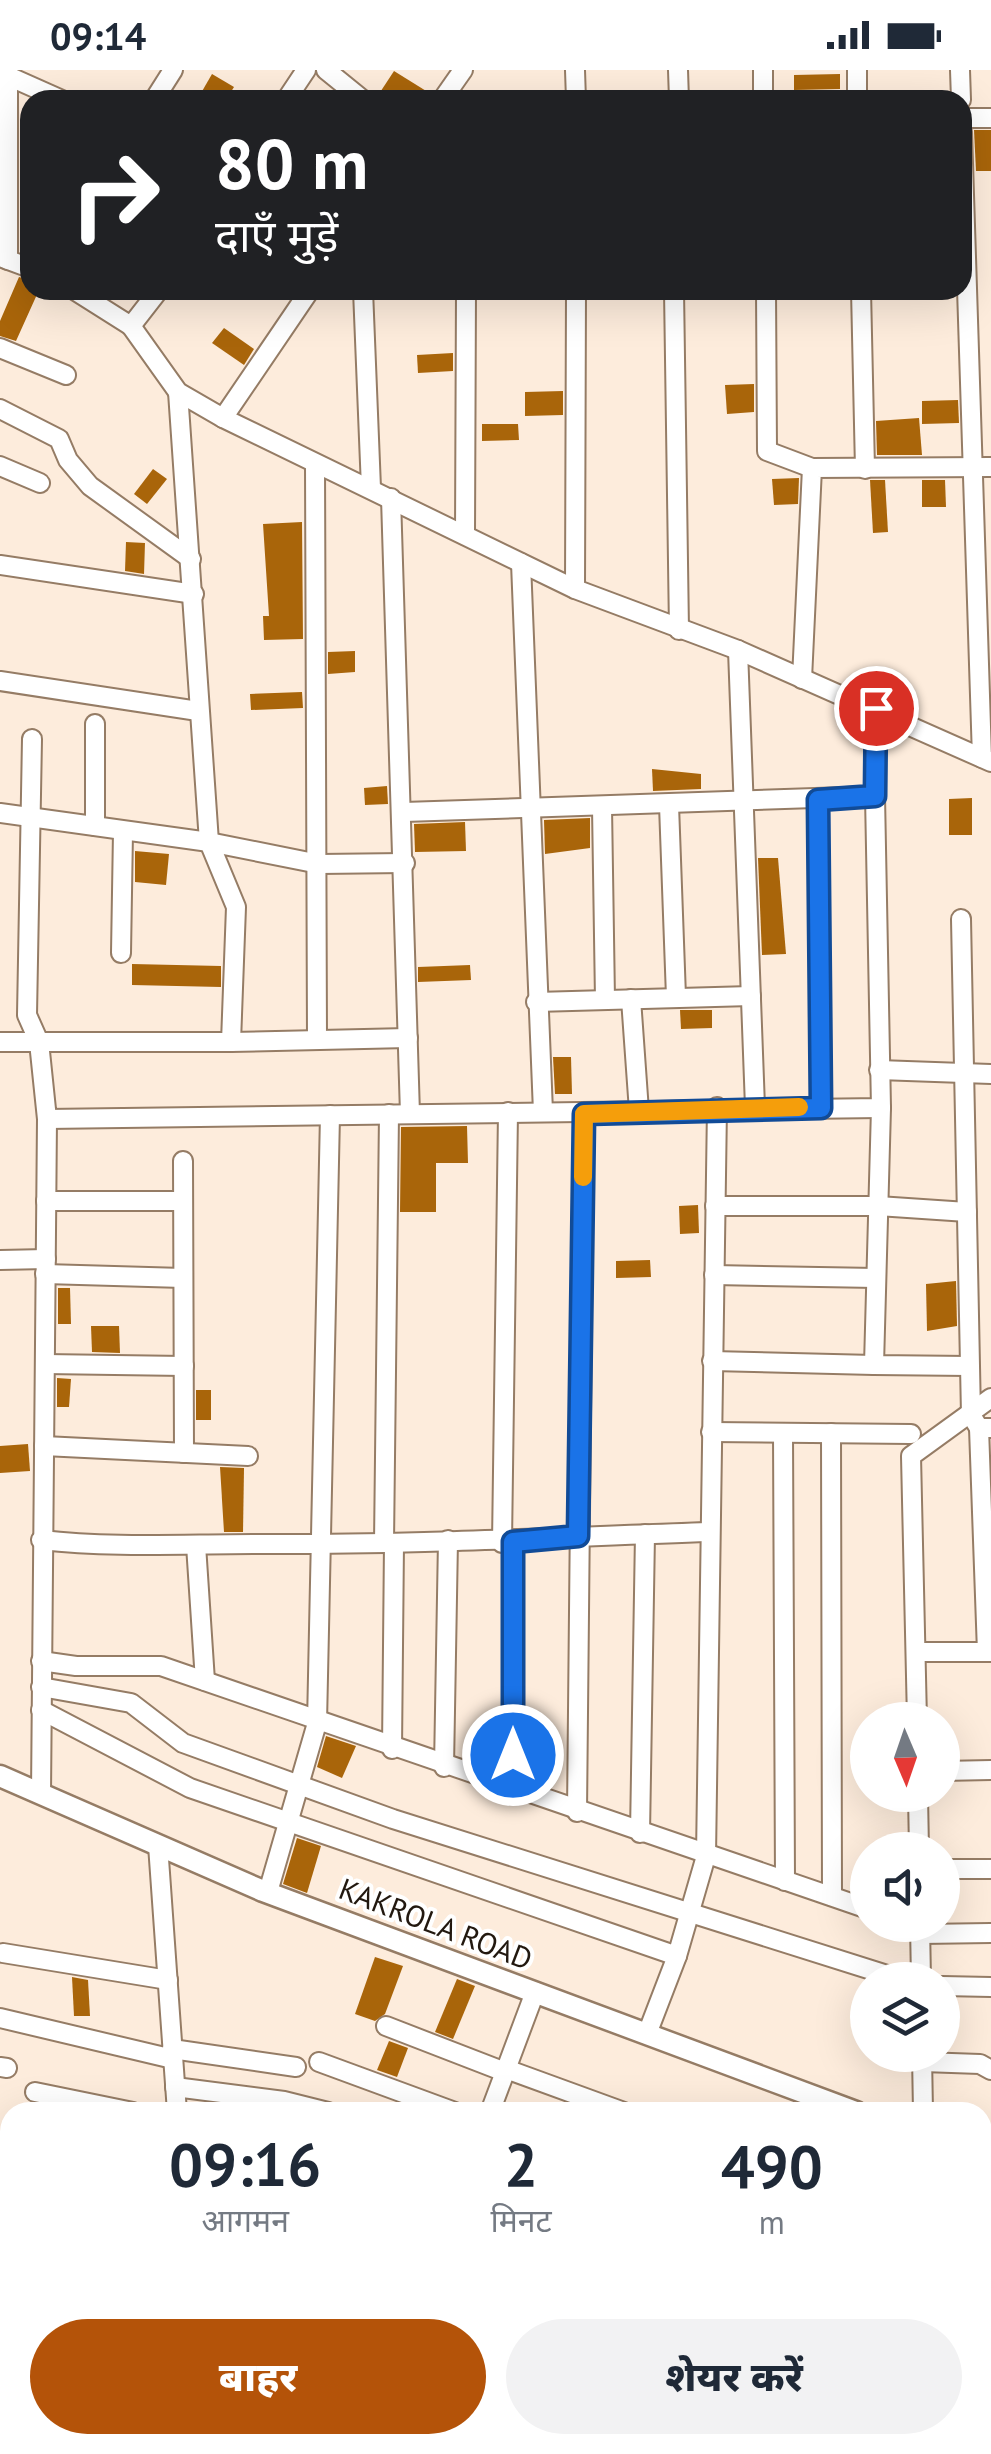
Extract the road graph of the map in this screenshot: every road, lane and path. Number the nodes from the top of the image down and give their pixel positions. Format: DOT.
graph roads {
  1 [pos="326,70"];
  2 [pos="8,73"];
  3 [pos="42,90"];
  4 [pos="351,90"];
  5 [pos="4,259"];
  6 [pos="90,300"];
  7 [pos="151,300"];
  8 [pos="303,300"];
  9 [pos="362,300"];
  10 [pos="466,300"];
  11 [pos="576,300"];
  12 [pos="674,300"];
  13 [pos="766,300"];
  14 [pos="861,300"];
  15 [pos="972,300"];
  16 [pos="130,326"];
  17 [pos="0,348"];
  18 [pos="66,375"];
  19 [pos="178,392"];
  20 [pos="0,409"];
  21 [pos="223,418"];
  22 [pos="315,464"];
  23 [pos="0,466"];
  24 [pos="982,467"];
  25 [pos="812,468"];
  26 [pos="865,469"];
  27 [pos="40,483"];
  28 [pos="371,488"];
  29 [pos="391,498"];
  30 [pos="465,535"];
  31 [pos="191,559"];
  32 [pos="521,563"];
  33 [pos="0,565"];
  34 [pos="575,589"];
  35 [pos="194,594"];
  36 [pos="679,630"];
  37 [pos="738,650"];
  38 [pos="802,679"];
  39 [pos="0,681"];
  40 [pos="876,708"];
  41 [pos="198,711"];
  42 [pos="95,724"];
  43 [pos="32,739"];
  44 [pos="986,760"];
  45 [pos="875,796"];
  46 [pos="818,800"];
  47 [pos="743,802"];
  48 [pos="669,805"];
  49 [pos="602,808"];
  50 [pos="533,810"];
  51 [pos="404,812"];
  52 [pos="0,813"];
  53 [pos="32,820"];
  54 [pos="95,826"];
  55 [pos="124,832"];
  56 [pos="209,842"];
  57 [pos="319,864"];
  58 [pos="405,864"];
  59 [pos="962,919"];
  60 [pos="120,953"];
  61 [pos="750,996"];
  62 [pos="676,997"];
  63 [pos="631,999"];
  64 [pos="605,1000"];
  65 [pos="536,1002"];
  66 [pos="408,1038"];
  67 [pos="317,1040"];
  68 [pos="0,1042"];
  69 [pos="38,1042"];
  70 [pos="231,1042"];
  71 [pos="879,1070"];
  72 [pos="965,1073"];
  73 [pos="991,1074"];
  74 [pos="717,1107"];
  75 [pos="755,1107"];
  76 [pos="821,1108"];
  77 [pos="881,1108"];
  78 [pos="639,1111"];
  79 [pos="508,1112"];
  80 [pos="543,1112"];
  81 [pos="389,1114"];
  82 [pos="410,1114"];
  83 [pos="584,1114"];
  84 [pos="330,1115"];
  85 [pos="47,1119"];
  86 [pos="183,1161"];
  87 [pos="46,1201"];
  88 [pos="184,1201"];
  89 [pos="715,1206"];
  90 [pos="878,1206"];
  91 [pos="967,1212"];
  92 [pos="0,1260"];
  93 [pos="45,1267"];
  94 [pos="714,1275"];
  95 [pos="184,1278"];
  96 [pos="876,1278"];
  97 [pos="712,1361"];
  98 [pos="44,1364"];
  99 [pos="874,1365"];
  100 [pos="184,1366"];
  101 [pos="969,1366"];
  102 [pos="991,1398"];
  103 [pos="980,1424"];
  104 [pos="711,1432"];
  105 [pos="783,1432"];
  106 [pos="830,1433"];
  107 [pos="911,1434"];
  108 [pos="44,1446"];
  109 [pos="184,1453"];
  110 [pos="248,1456"];
  111 [pos="709,1532"];
  112 [pos="644,1534"];
  113 [pos="578,1536"];
  114 [pos="41,1540"];
  115 [pos="448,1540"];
  116 [pos="507,1542"];
  117 [pos="389,1543"];
  118 [pos="196,1545"];
  119 [pos="320,1546"];
  120 [pos="916,1652"];
  121 [pos="989,1652"];
  122 [pos="41,1661"];
  123 [pos="205,1681"];
  124 [pos="41,1687"];
  125 [pos="917,1702"];
  126 [pos="41,1710"];
  127 [pos="318,1723"];
  128 [pos="392,1749"];
  129 [pos="444,1766"];
  130 [pos="960,1770"];
  131 [pos="991,1770"];
  132 [pos="0,1776"];
  133 [pos="300,1785"];
  134 [pos="513,1790"];
  135 [pos="41,1794"];
  136 [pos="576,1812"];
  137 [pos="288,1820"];
  138 [pos="640,1834"];
  139 [pos="158,1845"];
  140 [pos="706,1856"];
  141 [pos="991,1869"];
  142 [pos="960,1870"];
  143 [pos="785,1881"];
  144 [pos="268,1892"];
  145 [pos="832,1896"];
  146 [pos="850,1903"];
  147 [pos="690,1911"];
  148 [pos="960,1931"];
  149 [pos="991,1933"];
  150 [pos="3,1953"];
  151 [pos="677,1956"];
  152 [pos="850,1963"];
  153 [pos="168,1980"];
  154 [pos="960,1986"];
  155 [pos="991,1987"];
  156 [pos="535,1992"];
  157 [pos="0,2018"];
  158 [pos="386,2026"];
  159 [pos="647,2034"];
  160 [pos="173,2054"];
  161 [pos="319,2062"];
  162 [pos="960,2063"];
  163 [pos="296,2066"];
  164 [pos="987,2066"];
  165 [pos="506,2071"];
  166 [pos="922,2072"];
  167 [pos="175,2087"];
  168 [pos="35,2092"];
  169 [pos="84,2102"];
  170 [pos="176,2102"];
  171 [pos="288,2102"];
  172 [pos="428,2102"];
  173 [pos="494,2102"];
  174 [pos="595,2102"];
  175 [pos="829,2102"];
  176 [pos="923,2102"];
  1 -- 4 [label="street"];
  2 -- 3 [label="street"];
  2 -- 5 [label="street"];
  6 -- 16 [label="street"];
  7 -- 16 [label="street"];
  8 -- 21 [label="street"];
  9 -- 28 [label="street"];
  10 -- 30 [label="street"];
  11 -- 34 [label="street"];
  12 -- 36 [label="street"];
  13 -- 25 [label="street"];
  14 -- 26 [label="street"];
  15 -- 24 [label="street"];
  16 -- 19 [label="street"];
  17 -- 18 [label="street"];
  19 -- 21 [label="street"];
  19 -- 31 [label="street"];
  20 -- 31 [label="street"];
  21 -- 22 [label="street"];
  22 -- 28 [label="street"];
  22 -- 57 [label="street"];
  23 -- 27 [label="street"];
  24 -- 26 [label="street"];
  24 -- 44 [label="street"];
  25 -- 26 [label="street"];
  25 -- 38 [label="street"];
  28 -- 29 [label="street"];
  29 -- 30 [label="street"];
  29 -- 51 [label="street"];
  30 -- 32 [label="street"];
  31 -- 35 [label="street"];
  32 -- 34 [label="street"];
  32 -- 50 [label="street"];
  33 -- 35 [label="street"];
  34 -- 36 [label="street"];
  35 -- 41 [label="street"];
  36 -- 37 [label="street"];
  37 -- 38 [label="street"];
  37 -- 47 [label="street"];
  38 -- 40 [label="street"];
  39 -- 41 [label="street"];
  40 -- 44 [label="street"];
  40 -- 45 [label="street"];
  41 -- 56 [label="street"];
  42 -- 54 [label="street"];
  43 -- 53 [label="street"];
  45 -- 46 [label="street"];
  45 -- 71 [label="street"];
  46 -- 47 [label="street"];
  46 -- 76 [label="street"];
  47 -- 48 [label="street"];
  47 -- 61 [label="street"];
  48 -- 49 [label="street"];
  48 -- 62 [label="street"];
  49 -- 50 [label="street"];
  49 -- 64 [label="street"];
  50 -- 51 [label="street"];
  50 -- 65 [label="street"];
  51 -- 58 [label="street"];
  52 -- 53 [label="street"];
  53 -- 54 [label="street"];
  53 -- 69 [label="street"];
  54 -- 55 [label="street"];
  55 -- 56 [label="street"];
  55 -- 60 [label="street"];
  56 -- 57 [label="street"];
  56 -- 70 [label="street"];
  57 -- 58 [label="street"];
  57 -- 67 [label="street"];
  58 -- 66 [label="street"];
  59 -- 72 [label="street"];
  61 -- 62 [label="street"];
  61 -- 75 [label="street"];
  62 -- 63 [label="street"];
  63 -- 64 [label="street"];
  63 -- 78 [label="street"];
  64 -- 65 [label="street"];
  65 -- 80 [label="street"];
  66 -- 67 [label="street"];
  66 -- 82 [label="street"];
  67 -- 70 [label="street"];
  68 -- 69 [label="street"];
  69 -- 70 [label="street"];
  69 -- 85 [label="street"];
  71 -- 72 [label="street"];
  71 -- 77 [label="street"];
  72 -- 73 [label="street"];
  72 -- 91 [label="street"];
  74 -- 75 [label="street"];
  74 -- 78 [label="street"];
  74 -- 89 [label="street"];
  75 -- 76 [label="street"];
  76 -- 77 [label="street"];
  77 -- 90 [label="street"];
  78 -- 83 [label="street"];
  79 -- 80 [label="street"];
  79 -- 82 [label="street"];
  79 -- 116 [label="street"];
  80 -- 83 [label="street"];
  81 -- 82 [label="street"];
  81 -- 84 [label="street"];
  81 -- 117 [label="street"];
  83 -- 113 [label="street"];
  84 -- 85 [label="street"];
  84 -- 119 [label="street"];
  85 -- 87 [label="street"];
  86 -- 88 [label="street"];
  87 -- 88 [label="street"];
  87 -- 93 [label="street"];
  88 -- 95 [label="street"];
  89 -- 90 [label="street"];
  89 -- 94 [label="street"];
  90 -- 91 [label="street"];
  90 -- 96 [label="street"];
  91 -- 101 [label="street"];
  92 -- 93 [label="street"];
  93 -- 95 [label="street"];
  93 -- 98 [label="street"];
  94 -- 96 [label="street"];
  94 -- 97 [label="street"];
  95 -- 100 [label="street"];
  96 -- 99 [label="street"];
  97 -- 99 [label="street"];
  97 -- 104 [label="street"];
  98 -- 100 [label="street"];
  98 -- 108 [label="street"];
  99 -- 101 [label="street"];
  100 -- 109 [label="street"];
  101 -- 103 [label="street"];
  102 -- 103 [label="street"];
  103 -- 120 [label="street"];
  103 -- 121 [label="street"];
  104 -- 105 [label="street"];
  104 -- 111 [label="street"];
  105 -- 106 [label="street"];
  105 -- 143 [label="street"];
  106 -- 107 [label="street"];
  106 -- 145 [label="street"];
  108 -- 109 [label="street"];
  108 -- 114 [label="street"];
  109 -- 110 [label="street"];
  111 -- 112 [label="street"];
  111 -- 140 [label="street"];
  112 -- 113 [label="street"];
  112 -- 138 [label="street"];
  113 -- 116 [label="street"];
  113 -- 136 [label="street"];
  114 -- 118 [label="street"];
  114 -- 122 [label="street"];
  115 -- 116 [label="street"];
  115 -- 117 [label="street"];
  115 -- 129 [label="street"];
  116 -- 134 [label="street"];
  117 -- 119 [label="street"];
  117 -- 128 [label="street"];
  118 -- 119 [label="street"];
  118 -- 123 [label="street"];
  119 -- 127 [label="street"];
  120 -- 121 [label="street"];
  120 -- 125 [label="street"];
  122 -- 123 [label="street"];
  122 -- 124 [label="street"];
  123 -- 127 [label="street"];
  124 -- 126 [label="street"];
  124 -- 133 [label="street"];
  126 -- 135 [label="street"];
  126 -- 137 [label="street"];
  127 -- 128 [label="street"];
  127 -- 133 [label="street"];
  128 -- 129 [label="street"];
  129 -- 134 [label="street"];
  130 -- 131 [label="street"];
  132 -- 135 [label="street, KAKROLA ROAD"];
  133 -- 137 [label="street"];
  133 -- 147 [label="street"];
  134 -- 136 [label="street"];
  135 -- 139 [label="street, KAKROLA ROAD"];
  136 -- 138 [label="street"];
  137 -- 144 [label="street"];
  137 -- 151 [label="street"];
  138 -- 140 [label="street"];
  139 -- 144 [label="street, KAKROLA ROAD"];
  139 -- 153 [label="street"];
  140 -- 143 [label="street"];
  140 -- 147 [label="street"];
  141 -- 142 [label="street"];
  143 -- 145 [label="street"];
  144 -- 156 [label="street, KAKROLA ROAD"];
  145 -- 146 [label="street"];
  147 -- 151 [label="street"];
  147 -- 152 [label="street"];
  148 -- 149 [label="street"];
  150 -- 153 [label="street"];
  151 -- 159 [label="street"];
  153 -- 160 [label="street"];
  154 -- 155 [label="street"];
  156 -- 159 [label="street, KAKROLA ROAD"];
  156 -- 165 [label="street"];
  157 -- 160 [label="street"];
  158 -- 165 [label="street"];
  159 -- 175 [label="street, KAKROLA ROAD"];
  160 -- 163 [label="street"];
  160 -- 167 [label="street"];
  161 -- 172 [label="street"];
  162 -- 164 [label="street"];
  165 -- 173 [label="street"];
  165 -- 174 [label="street"];
  166 -- 176 [label="street"];
  167 -- 170 [label="street"];
  167 -- 171 [label="street"];
  168 -- 169 [label="street"];
}
